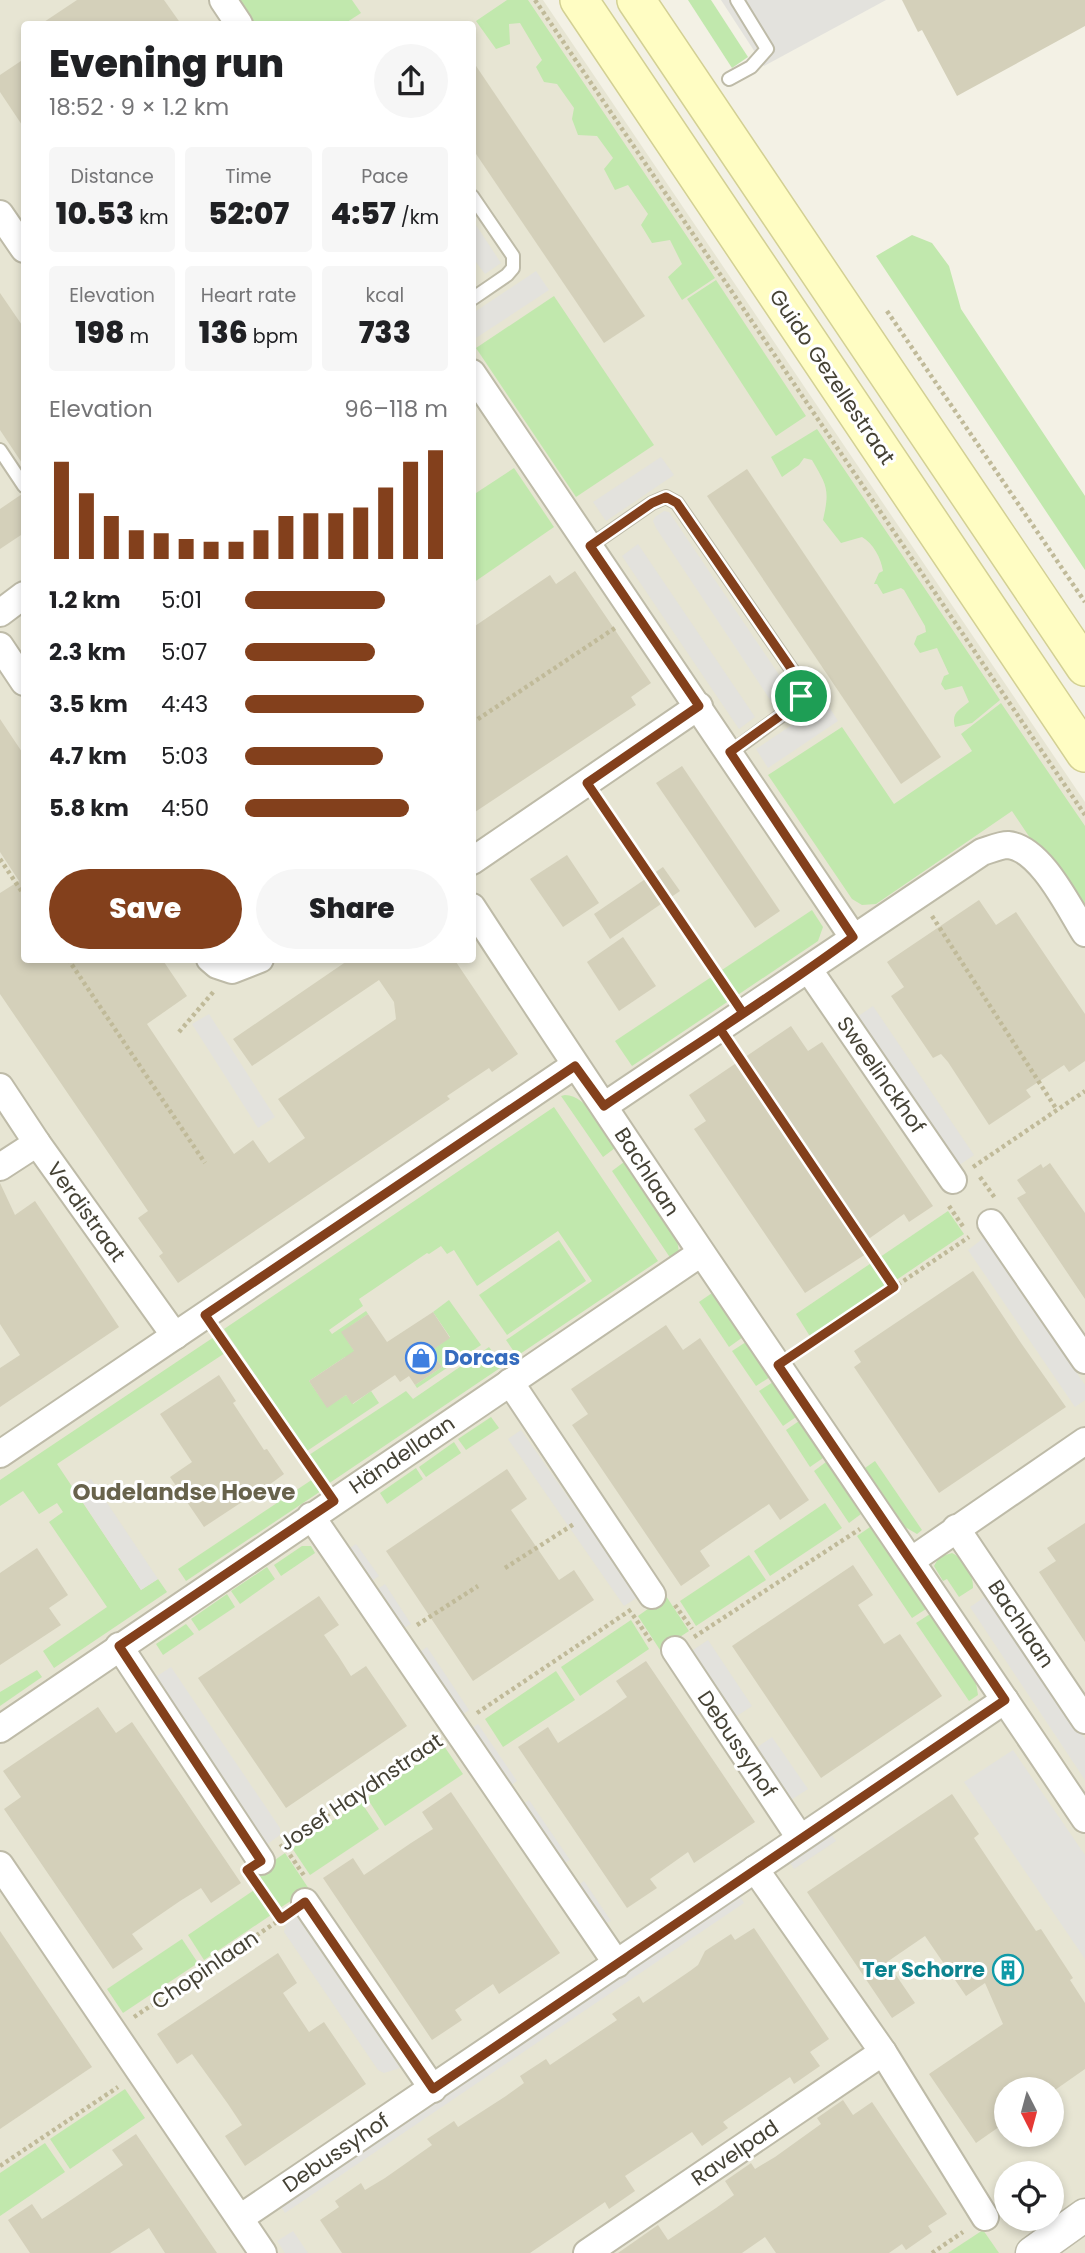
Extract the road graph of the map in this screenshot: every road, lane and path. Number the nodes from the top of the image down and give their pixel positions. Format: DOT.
graph roads {
  1 [pos="223,0"];
  2 [pos="535,0"];
  3 [pos="579,0"];
  4 [pos="636,0"];
  5 [pos="737,0"];
  6 [pos="237,21"];
  7 [pos="729,79"];
  8 [pos="476,202"];
  9 [pos="0,214"];
  10 [pos="21,245"];
  11 [pos="476,296"];
  12 [pos="884,307"];
  13 [pos="476,379"];
  14 [pos="0,450"];
  15 [pos="21,482"];
  16 [pos="590,546"];
  17 [pos="21,598"];
  18 [pos="1085,602"];
  19 [pos="0,613"];
  20 [pos="636,614"];
  21 [pos="0,646"];
  22 [pos="1085,667"];
  23 [pos="21,678"];
  24 [pos="699,706"];
  25 [pos="476,720"];
  26 [pos="730,752"];
  27 [pos="1085,753"];
  28 [pos="587,783"];
  29 [pos="1085,815"];
  30 [pos="476,858"];
  31 [pos="0,859"];
  32 [pos="21,890"];
  33 [pos="918,894"];
  34 [pos="476,913"];
  35 [pos="1085,933"];
  36 [pos="853,937"];
  37 [pos="71,963"];
  38 [pos="253,963"];
  39 [pos="221,965"];
  40 [pos="808,970"];
  41 [pos="743,1013"];
  42 [pos="720,1029"];
  43 [pos="179,1032"];
  44 [pos="575,1066"];
  45 [pos="0,1087"];
  46 [pos="1085,1091"];
  47 [pos="604,1106"];
  48 [pos="1057,1110"];
  49 [pos="37,1143"];
  50 [pos="205,1163"];
  51 [pos="0,1167"];
  52 [pos="963,1173"];
  53 [pos="981,1230"];
  54 [pos="701,1253"];
  55 [pos="894,1287"];
  56 [pos="205,1315"];
  57 [pos="175,1336"];
  58 [pos="1085,1360"];
  59 [pos="778,1365"];
  60 [pos="510,1382"];
  61 [pos="1085,1441"];
  62 [pos="0,1454"];
  63 [pos="334,1501"];
  64 [pos="596,1510"];
  65 [pos="881,1515"];
  66 [pos="311,1516"];
  67 [pos="956,1528"];
  68 [pos="912,1560"];
  69 [pos="505,1568"];
  70 [pos="478,1586"];
  71 [pos="652,1595"];
  72 [pos="630,1610"];
  73 [pos="697,1636"];
  74 [pos="395,1639"];
  75 [pos="119,1646"];
  76 [pos="675,1650"];
  77 [pos="1005,1700"];
  78 [pos="1085,1720"];
  79 [pos="455,1728"];
  80 [pos="0,1729"];
  81 [pos="1085,1819"];
  82 [pos="800,1838"];
  83 [pos="283,1844"];
  84 [pos="261,1861"];
  85 [pos="0,1865"];
  86 [pos="755,1870"];
  87 [pos="305,1902"];
  88 [pos="281,1919"];
  89 [pos="617,1965"];
  90 [pos="113,2031"];
  91 [pos="883,2052"];
  92 [pos="141,2072"];
  93 [pos="433,2089"];
  94 [pos="0,2166"];
  95 [pos="1085,2215"];
  96 [pos="985,2217"];
  97 [pos="240,2218"];
  98 [pos="263,2253"];
  99 [pos="587,2253"];
  100 [pos="932,2253"];
  101 [pos="1032,2253"];
  1 -- 6 [label="street"];
  2 -- 29 [label="path"];
  3 -- 27 [label="main road, Guido Gezellestraat"];
  4 -- 22 [label="main road"];
  5 -- 7 [label="lane"];
  8 -- 11 [label="lane"];
  9 -- 10 [label="street"];
  12 -- 18 [label="path"];
  13 -- 16 [label="street"];
  14 -- 15 [label="lane"];
  16 -- 20 [label="street"];
  16 -- 26 [label="lane"];
  17 -- 19 [label="street"];
  20 -- 24 [label="street"];
  20 -- 25 [label="path"];
  21 -- 23 [label="street"];
  24 -- 26 [label="street"];
  24 -- 28 [label="street"];
  26 -- 36 [label="street"];
  28 -- 30 [label="street"];
  28 -- 41 [label="path"];
  31 -- 32 [label="path"];
  33 -- 35 [label="street"];
  33 -- 36 [label="street"];
  33 -- 48 [label="path"];
  34 -- 44 [label="street, Bachlaan"];
  36 -- 40 [label="street"];
  37 -- 50 [label="path"];
  38 -- 39 [label="street"];
  39 -- 43 [label="path"];
  40 -- 41 [label="street"];
  40 -- 52 [label="street, Sweelinckhof"];
  41 -- 42 [label="street"];
  42 -- 47 [label="street"];
  42 -- 55 [label="path"];
  44 -- 47 [label="street, Bachlaan"];
  44 -- 56 [label="street"];
  45 -- 49 [label="street, Verdistraat"];
  46 -- 48 [label="path"];
  47 -- 54 [label="street, Bachlaan"];
  48 -- 52 [label="path"];
  49 -- 51 [label="street"];
  49 -- 57 [label="street, Verdistraat"];
  52 -- 53 [label="path"];
  52 -- 53 [label="path"];
  53 -- 55 [label="path"];
  53 -- 58 [label="street"];
  54 -- 59 [label="street, Bachlaan"];
  54 -- 60 [label="street, Händellaan"];
  55 -- 59 [label="path"];
  56 -- 57 [label="street"];
  56 -- 63 [label="path"];
  57 -- 62 [label="street"];
  59 -- 65 [label="street, Bachlaan"];
  60 -- 63 [label="street, Händellaan"];
  60 -- 64 [label="street"];
  61 -- 67 [label="street"];
  63 -- 66 [label="street, Händellaan"];
  64 -- 69 [label="path"];
  64 -- 71 [label="street"];
  65 -- 68 [label="street, Bachlaan"];
  65 -- 73 [label="path"];
  66 -- 74 [label="street, Josef Haydnstraat"];
  66 -- 75 [label="street, Händellaan"];
  67 -- 68 [label="street"];
  67 -- 78 [label="street, Bachlaan"];
  68 -- 77 [label="street, Bachlaan"];
  70 -- 74 [label="path"];
  71 -- 72 [label="path, Josef Haydnstraat"];
  71 -- 73 [label="path"];
  72 -- 76 [label="path"];
  72 -- 79 [label="path, Josef Haydnstraat"];
  73 -- 76 [label="path"];
  74 -- 79 [label="street, Josef Haydnstraat"];
  75 -- 80 [label="street, Händellaan"];
  75 -- 84 [label="street"];
  76 -- 82 [label="street, Debussyhof"];
  77 -- 81 [label="street, Bachlaan"];
  77 -- 82 [label="street, Debussyhof"];
  79 -- 83 [label="path, Josef Haydnstraat"];
  79 -- 89 [label="street, Josef Haydnstraat"];
  82 -- 86 [label="street, Debussyhof"];
  83 -- 84 [label="path, Josef Haydnstraat"];
  83 -- 87 [label="path"];
  84 -- 88 [label="path, Josef Haydnstraat"];
  85 -- 90 [label="street"];
  86 -- 89 [label="street, Debussyhof"];
  86 -- 91 [label="street"];
  87 -- 88 [label="path, Chopinlaan"];
  87 -- 93 [label="street"];
  88 -- 90 [label="path, Chopinlaan"];
  89 -- 93 [label="street, Debussyhof"];
  90 -- 92 [label="street"];
  91 -- 96 [label="street"];
  91 -- 99 [label="street, Ravelpad"];
  92 -- 94 [label="path"];
  92 -- 97 [label="street"];
  93 -- 97 [label="street, Debussyhof"];
  95 -- 101 [label="street"];
  96 -- 100 [label="path"];
  97 -- 98 [label="street"];
}
